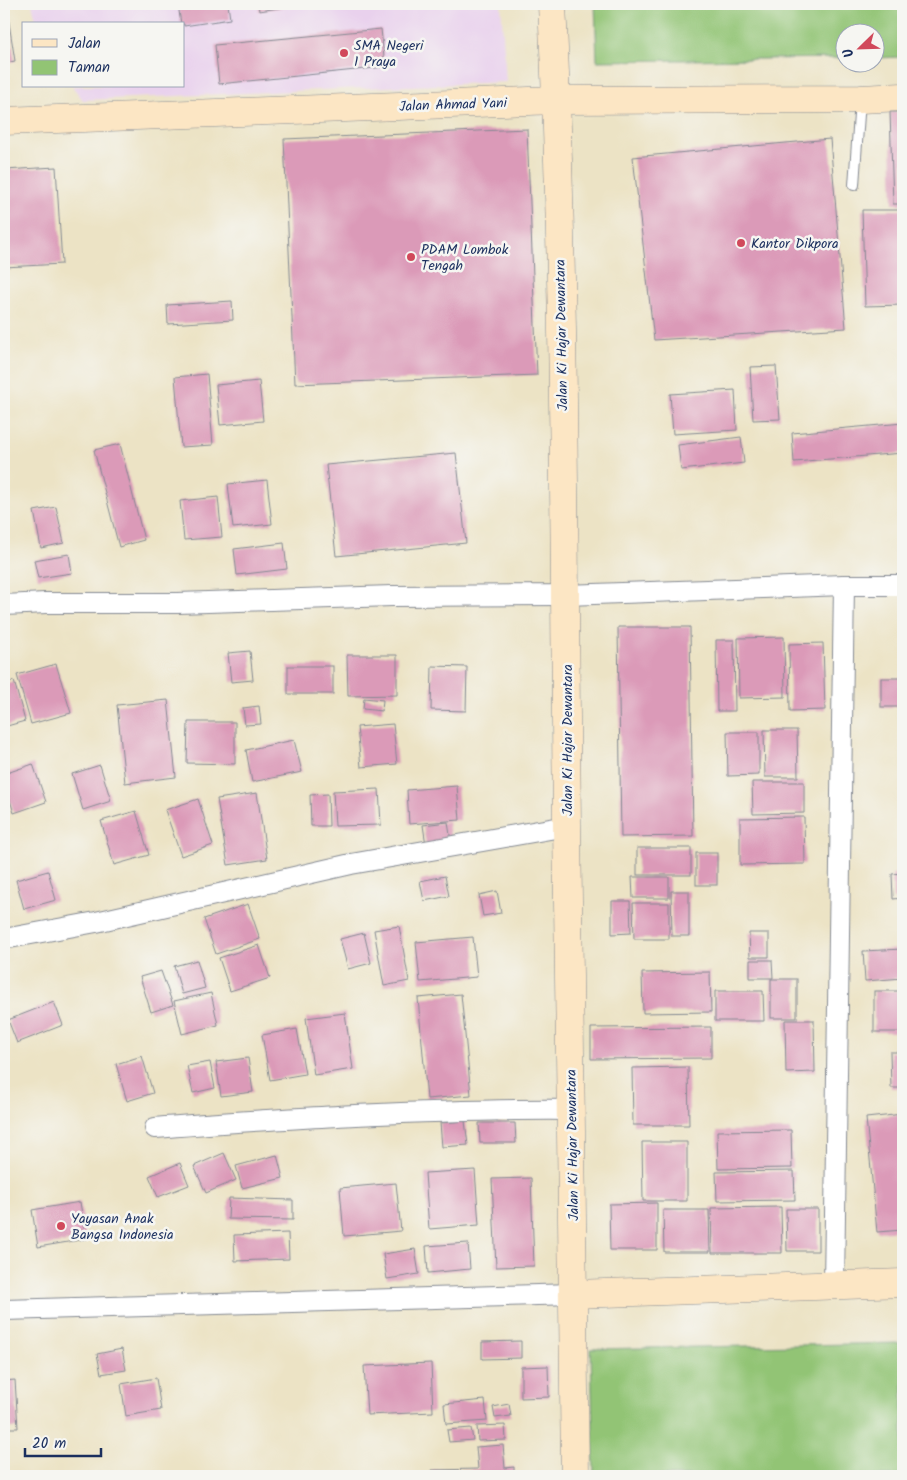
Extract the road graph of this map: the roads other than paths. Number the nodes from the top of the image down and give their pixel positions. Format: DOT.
graph roads {
  1 [pos="552,4"];
  2 [pos="903,97"];
  3 [pos="556,100"];
  4 [pos="860,100"];
  5 [pos="4,122"];
  6 [pos="854,185"];
  7 [pos="844,585"];
  8 [pos="903,585"];
  9 [pos="566,595"];
  10 [pos="4,605"];
  11 [pos="567,826"];
  12 [pos="4,939"];
  13 [pos="572,1110"];
  14 [pos="155,1128"];
  15 [pos="903,1283"];
  16 [pos="834,1285"];
  17 [pos="574,1294"];
  18 [pos="4,1310"];
  19 [pos="575,1476"];
  1 -- 3 [label="street, Jalan Ki Hajar Dewantara"];
  2 -- 4 [label="street, Jalan Ahmad Yani"];
  3 -- 4 [label="street, Jalan Ahmad Yani"];
  3 -- 5 [label="street, Jalan Ahmad Yani"];
  3 -- 9 [label="street, Jalan Ki Hajar Dewantara"];
  4 -- 6 [label="lane"];
  7 -- 8 [label="street"];
  7 -- 9 [label="street"];
  7 -- 16 [label="street"];
  9 -- 10 [label="street"];
  9 -- 11 [label="street, Jalan Ki Hajar Dewantara"];
  11 -- 12 [label="street"];
  11 -- 13 [label="street, Jalan Ki Hajar Dewantara"];
  13 -- 14 [label="street"];
  13 -- 17 [label="street, Jalan Ki Hajar Dewantara"];
  15 -- 16 [label="street"];
  16 -- 17 [label="street"];
  17 -- 18 [label="street"];
  17 -- 19 [label="street, Jalan Ki Hajar Dewantara"];
}
